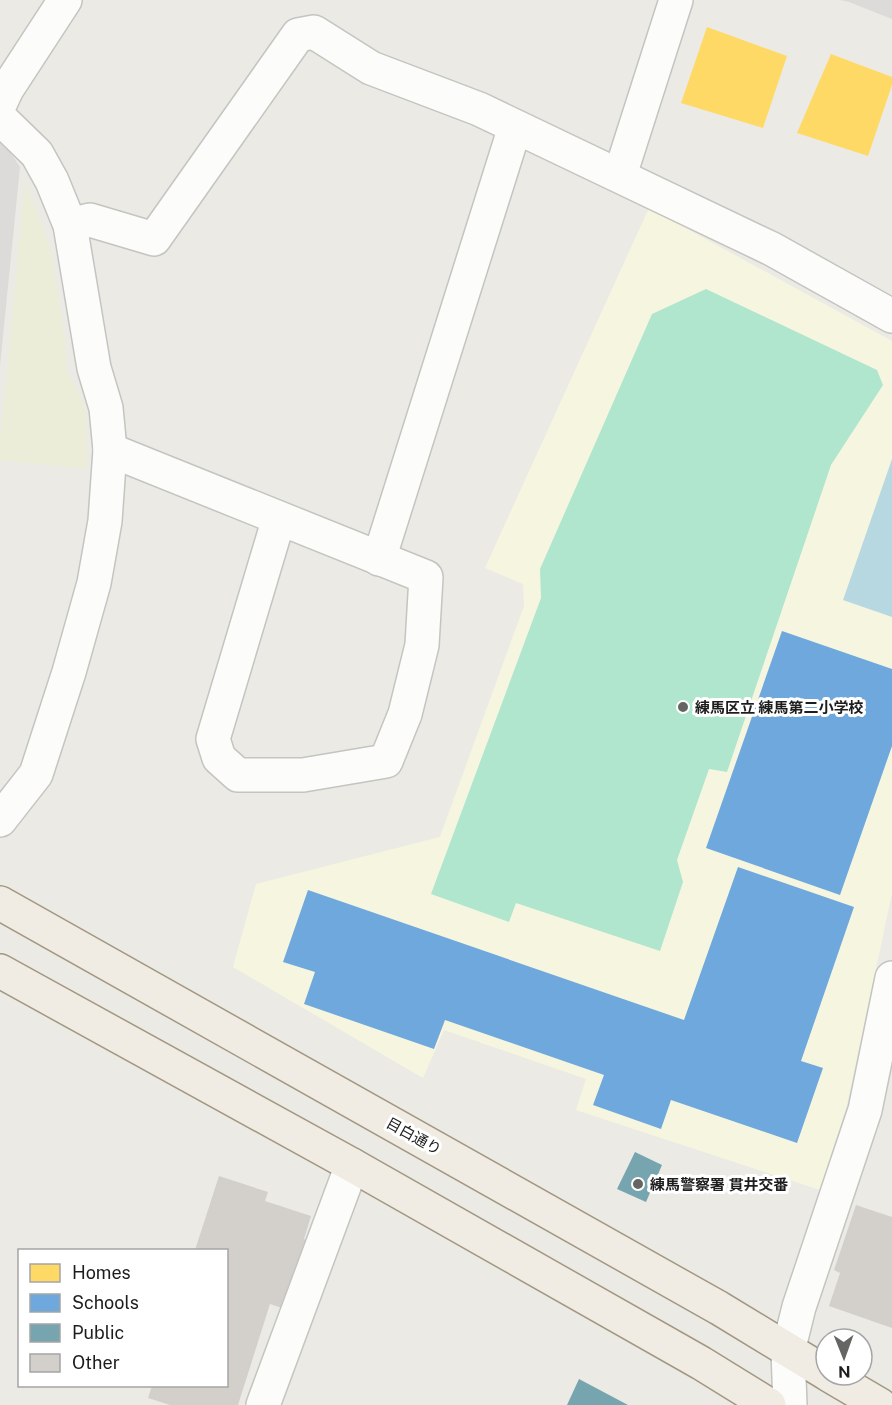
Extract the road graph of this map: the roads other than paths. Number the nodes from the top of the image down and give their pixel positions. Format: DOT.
graph roads {
  1 [pos="65,0"];
  2 [pos="676,0"];
  3 [pos="0,104"];
  4 [pos="0,118"];
  5 [pos="515,127"];
  6 [pos="620,175"];
  7 [pos="70,225"];
  8 [pos="892,316"];
  9 [pos="110,450"];
  10 [pos="279,518"];
  11 [pos="379,559"];
  12 [pos="0,820"];
  13 [pos="0,903"];
  14 [pos="0,970"];
  15 [pos="892,978"];
  16 [pos="352,1165"];
  17 [pos="788,1351"];
  18 [pos="814,1366"];
  19 [pos="849,1387"];
  20 [pos="263,1405"];
  21 [pos="769,1405"];
  22 [pos="790,1405"];
  23 [pos="880,1405"];
  1 -- 3 [label="street"];
  2 -- 6 [label="street"];
  4 -- 7 [label="street"];
  5 -- 6 [label="street"];
  5 -- 7 [label="street"];
  5 -- 11 [label="street"];
  6 -- 8 [label="street"];
  7 -- 9 [label="street"];
  9 -- 10 [label="street"];
  9 -- 12 [label="street"];
  10 -- 11 [label="street"];
  10 -- 11 [label="street"];
  13 -- 17 [label="main road, 目白通り"];
  14 -- 16 [label="main road"];
  15 -- 17 [label="street"];
  16 -- 20 [label="street"];
  16 -- 21 [label="main road"];
  17 -- 18 [label="main road, 目白通り"];
  17 -- 22 [label="street"];
  19 -- 23 [label="main road, 目白通り"];
}
